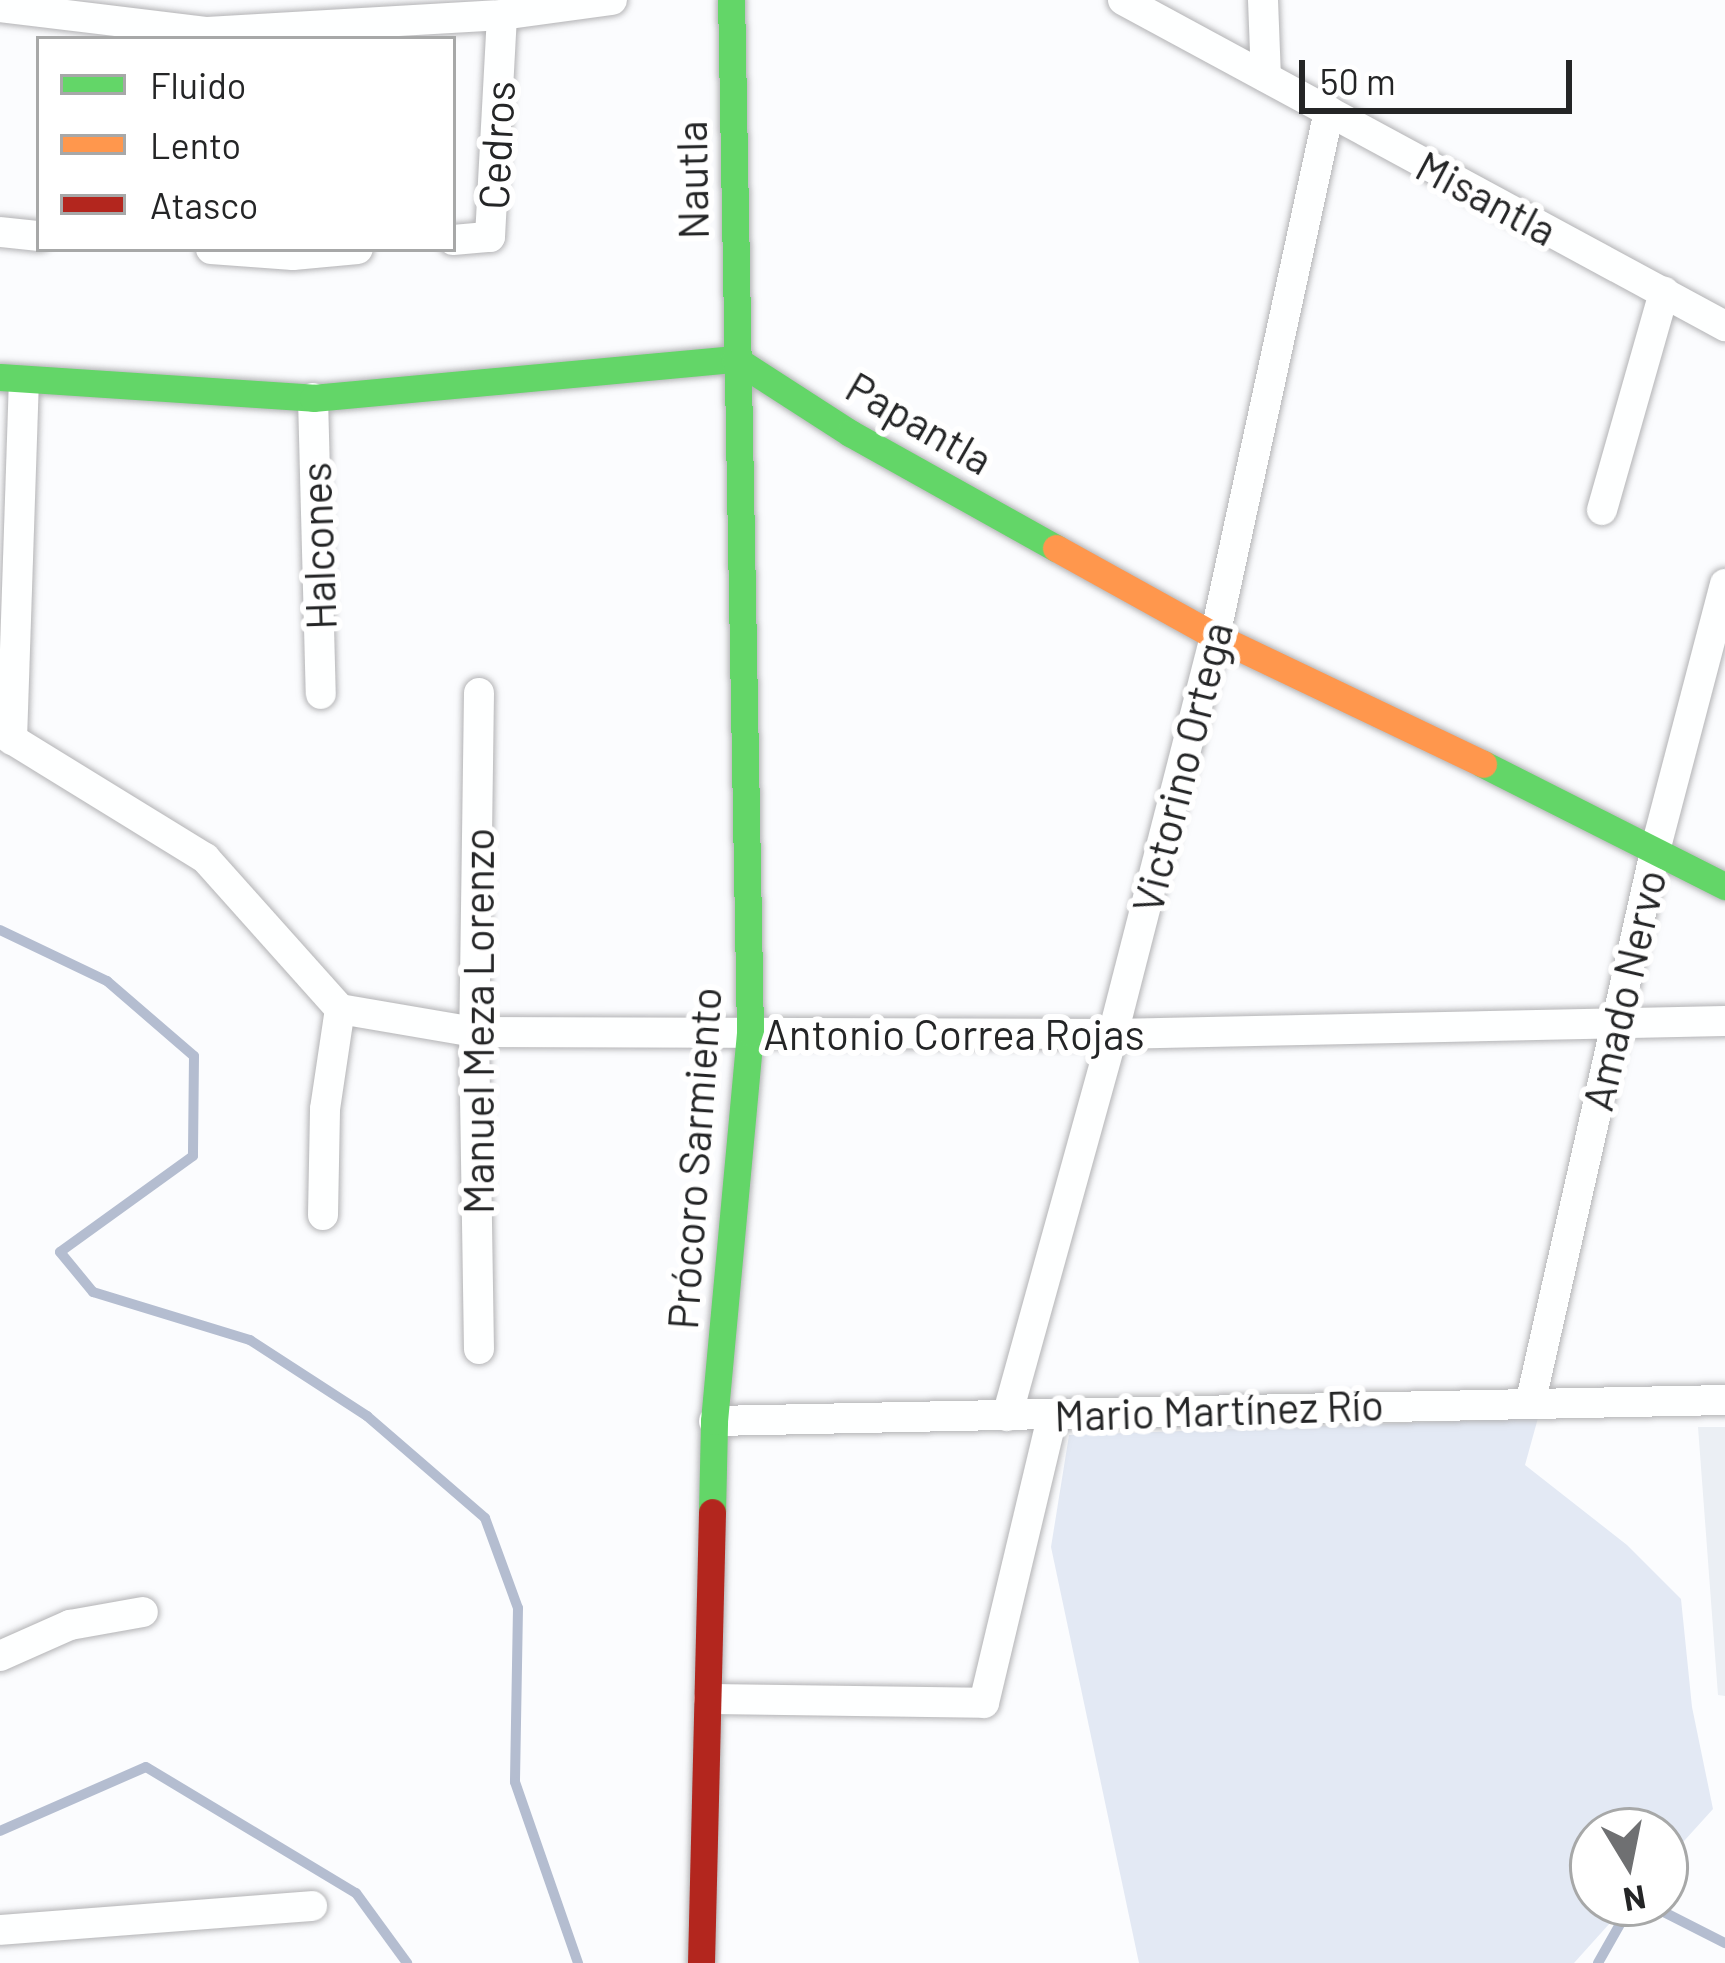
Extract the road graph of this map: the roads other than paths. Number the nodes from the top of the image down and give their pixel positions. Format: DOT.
graph roads {
  1 [pos="612,0"];
  2 [pos="731,0"];
  3 [pos="1124,0"];
  4 [pos="1263,0"];
  5 [pos="0,7"];
  6 [pos="502,15"];
  7 [pos="1266,77"];
  8 [pos="1329,112"];
  9 [pos="0,232"];
  10 [pos="36,236"];
  11 [pos="456,240"];
  12 [pos="252,252"];
  13 [pos="326,252"];
  14 [pos="1664,292"];
  15 [pos="1725,326"];
  16 [pos="735,359"];
  17 [pos="12,379"];
  18 [pos="314,398"];
  19 [pos="1602,510"];
  20 [pos="1725,584"];
  21 [pos="1215,636"];
  22 [pos="479,693"];
  23 [pos="321,694"];
  24 [pos="6,736"];
  25 [pos="1656,848"];
  26 [pos="1725,886"];
  27 [pos="340,1009"];
  28 [pos="1725,1021"];
  29 [pos="1614,1024"];
  30 [pos="474,1032"];
  31 [pos="750,1032"];
  32 [pos="1113,1034"];
  33 [pos="323,1215"];
  34 [pos="479,1349"];
  35 [pos="1531,1400"];
  36 [pos="1725,1400"];
  37 [pos="1053,1414"];
  38 [pos="1007,1416"];
  39 [pos="714,1421"];
  40 [pos="142,1612"];
  41 [pos="0,1656"];
  42 [pos="709,1699"];
  43 [pos="312,1906"];
  44 [pos="0,1930"];
  45 [pos="701,1963"];
  1 -- 6 [label="street"];
  2 -- 16 [label="street, Nautla"];
  3 -- 7 [label="street, Misantla"];
  4 -- 7 [label="street"];
  5 -- 6 [label="street"];
  6 -- 11 [label="street, Cedros"];
  7 -- 8 [label="street, Misantla"];
  8 -- 14 [label="street, Misantla"];
  8 -- 21 [label="street, Victorino Ortega"];
  9 -- 10 [label="street"];
  12 -- 13 [label="street"];
  14 -- 15 [label="street, Misantla"];
  14 -- 19 [label="street"];
  16 -- 18 [label="street"];
  16 -- 21 [label="street, Papantla"];
  16 -- 31 [label="street, Prócoro Sarmiento"];
  17 -- 18 [label="street"];
  17 -- 24 [label="street"];
  18 -- 23 [label="street, Halcones"];
  20 -- 25 [label="street, Amado Nervo"];
  21 -- 25 [label="street, Papantla"];
  21 -- 32 [label="street, Victorino Ortega"];
  22 -- 30 [label="street, Manuel Meza Lorenzo"];
  24 -- 27 [label="street"];
  25 -- 26 [label="street, Papantla"];
  25 -- 29 [label="street, Amado Nervo"];
  27 -- 30 [label="street, Antonio Correa Rojas"];
  27 -- 33 [label="street"];
  28 -- 29 [label="street, Antonio Correa Rojas"];
  29 -- 32 [label="street, Antonio Correa Rojas"];
  29 -- 35 [label="street, Amado Nervo"];
  30 -- 31 [label="street, Antonio Correa Rojas"];
  30 -- 34 [label="street, Manuel Meza Lorenzo"];
  31 -- 32 [label="street, Antonio Correa Rojas"];
  31 -- 39 [label="street, Prócoro Sarmiento"];
  32 -- 38 [label="street, Victorino Ortega"];
  35 -- 36 [label="street, Mario Martínez Río"];
  35 -- 37 [label="street, Mario Martínez Río"];
  37 -- 38 [label="street, Mario Martínez Río"];
  37 -- 42 [label="street"];
  38 -- 39 [label="street, Mario Martínez Río"];
  39 -- 42 [label="street, Prócoro Sarmiento"];
  40 -- 41 [label="street"];
  42 -- 45 [label="street, Prócoro Sarmiento"];
  43 -- 44 [label="street"];
}
